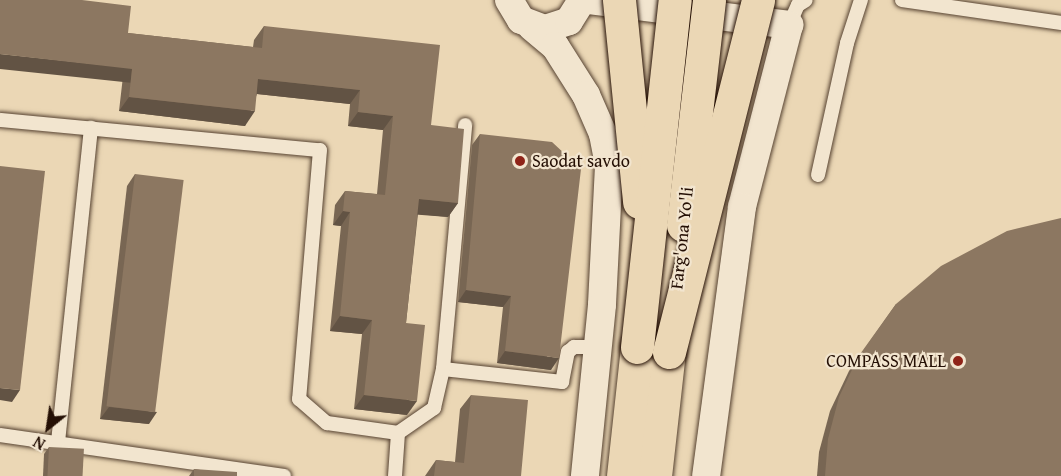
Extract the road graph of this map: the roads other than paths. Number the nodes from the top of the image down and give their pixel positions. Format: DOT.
graph roads {
  1 [pos="582,0"];
  2 [pos="589,0"];
  3 [pos="619,0"];
  4 [pos="675,0"];
  5 [pos="708,0"];
  6 [pos="758,0"];
  7 [pos="806,0"];
  8 [pos="861,0"];
  9 [pos="902,0"];
  10 [pos="513,9"];
  11 [pos="1061,23"];
  12 [pos="789,25"];
  13 [pos="0,120"];
  14 [pos="465,125"];
  15 [pos="91,128"];
  16 [pos="818,175"];
  17 [pos="608,198"];
  18 [pos="742,207"];
  19 [pos="598,348"];
  20 [pos="653,350"];
  21 [pos="443,369"];
  22 [pos="398,432"];
  23 [pos="0,435"];
  24 [pos="58,442"];
  25 [pos="284,476"];
  26 [pos="395,476"];
  27 [pos="585,476"];
  28 [pos="623,476"];
  29 [pos="655,476"];
  30 [pos="706,476"];
  1 -- 10 [label="street"];
  2 -- 12 [label="street"];
  3 -- 20 [label="main road, bridge"];
  4 -- 20 [label="main road, Farg'ona Yo'li, bridge"];
  5 -- 20 [label="main road, Farg'ona Yo'li, bridge"];
  6 -- 20 [label="main road, bridge"];
  7 -- 12 [label="lane"];
  8 -- 16 [label="lane"];
  9 -- 11 [label="lane"];
  10 -- 17 [label="street"];
  12 -- 18 [label="street"];
  13 -- 15 [label="lane"];
  14 -- 21 [label="lane"];
  15 -- 22 [label="lane"];
  15 -- 24 [label="lane"];
  17 -- 18 [label="street"];
  17 -- 19 [label="street"];
  18 -- 30 [label="street"];
  19 -- 21 [label="lane"];
  19 -- 27 [label="street"];
  20 -- 28 [label="main road, Farg'ona Yo'li"];
  20 -- 29 [label="main road, Farg'ona Yo'li"];
  21 -- 22 [label="lane"];
  22 -- 26 [label="lane"];
  23 -- 24 [label="lane"];
  24 -- 25 [label="lane"];
}
